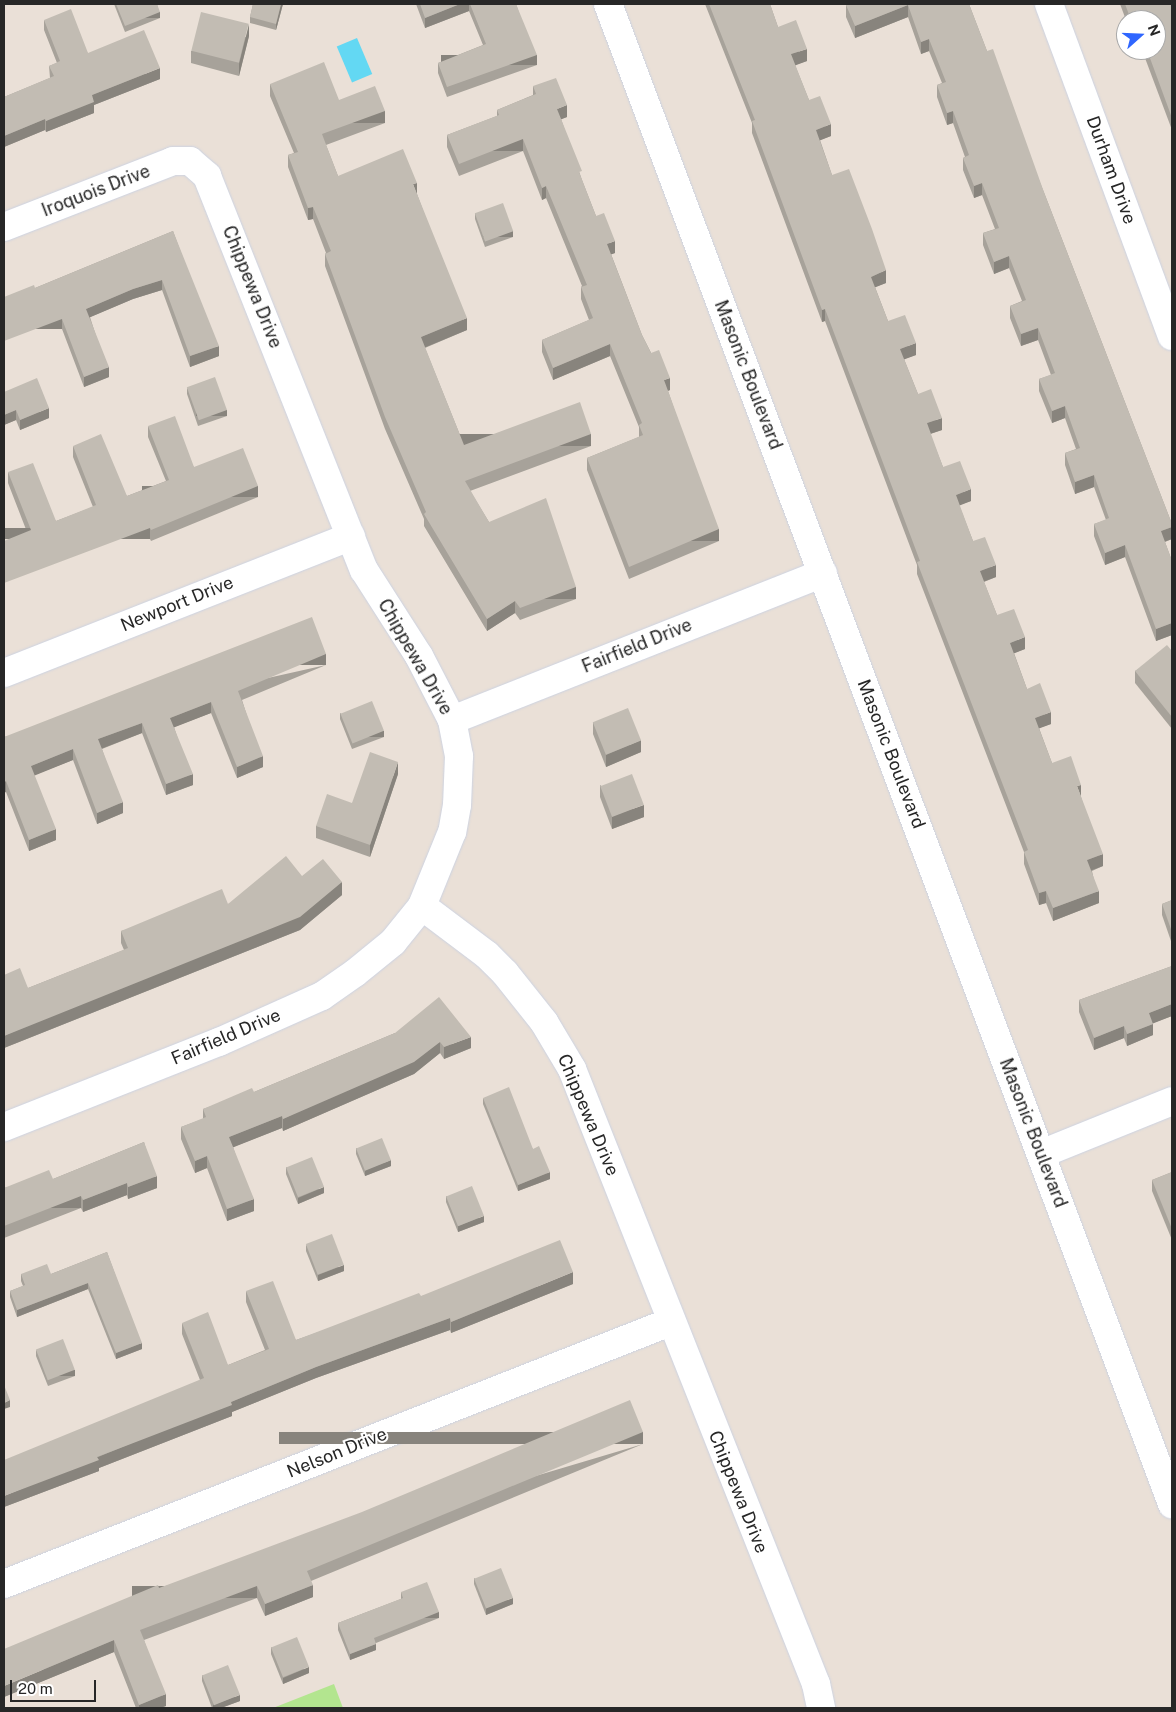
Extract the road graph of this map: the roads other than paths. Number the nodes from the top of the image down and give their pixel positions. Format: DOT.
graph roads {
  1 [pos="608,4"];
  2 [pos="1049,4"];
  3 [pos="190,161"];
  4 [pos="4,227"];
  5 [pos="1172,336"];
  6 [pos="351,536"];
  7 [pos="824,572"];
  8 [pos="4,673"];
  9 [pos="452,720"];
  10 [pos="422,906"];
  11 [pos="1172,1102"];
  12 [pos="4,1127"];
  13 [pos="1041,1154"];
  14 [pos="670,1322"];
  15 [pos="1172,1504"];
  16 [pos="4,1584"];
  17 [pos="820,1708"];
  1 -- 7 [label="street, Masonic Boulevard"];
  2 -- 5 [label="street, Durham Drive"];
  3 -- 4 [label="street, Iroquois Drive"];
  3 -- 6 [label="street, Chippewa Drive"];
  6 -- 8 [label="street, Newport Drive"];
  6 -- 9 [label="street, Chippewa Drive"];
  7 -- 9 [label="street, Fairfield Drive"];
  7 -- 13 [label="street, Masonic Boulevard"];
  9 -- 10 [label="street, Chippewa Drive"];
  10 -- 12 [label="street, Fairfield Drive"];
  10 -- 14 [label="street, Chippewa Drive"];
  11 -- 13 [label="street"];
  13 -- 15 [label="street, Masonic Boulevard"];
  14 -- 16 [label="street, Nelson Drive"];
  14 -- 17 [label="street, Chippewa Drive"];
}
